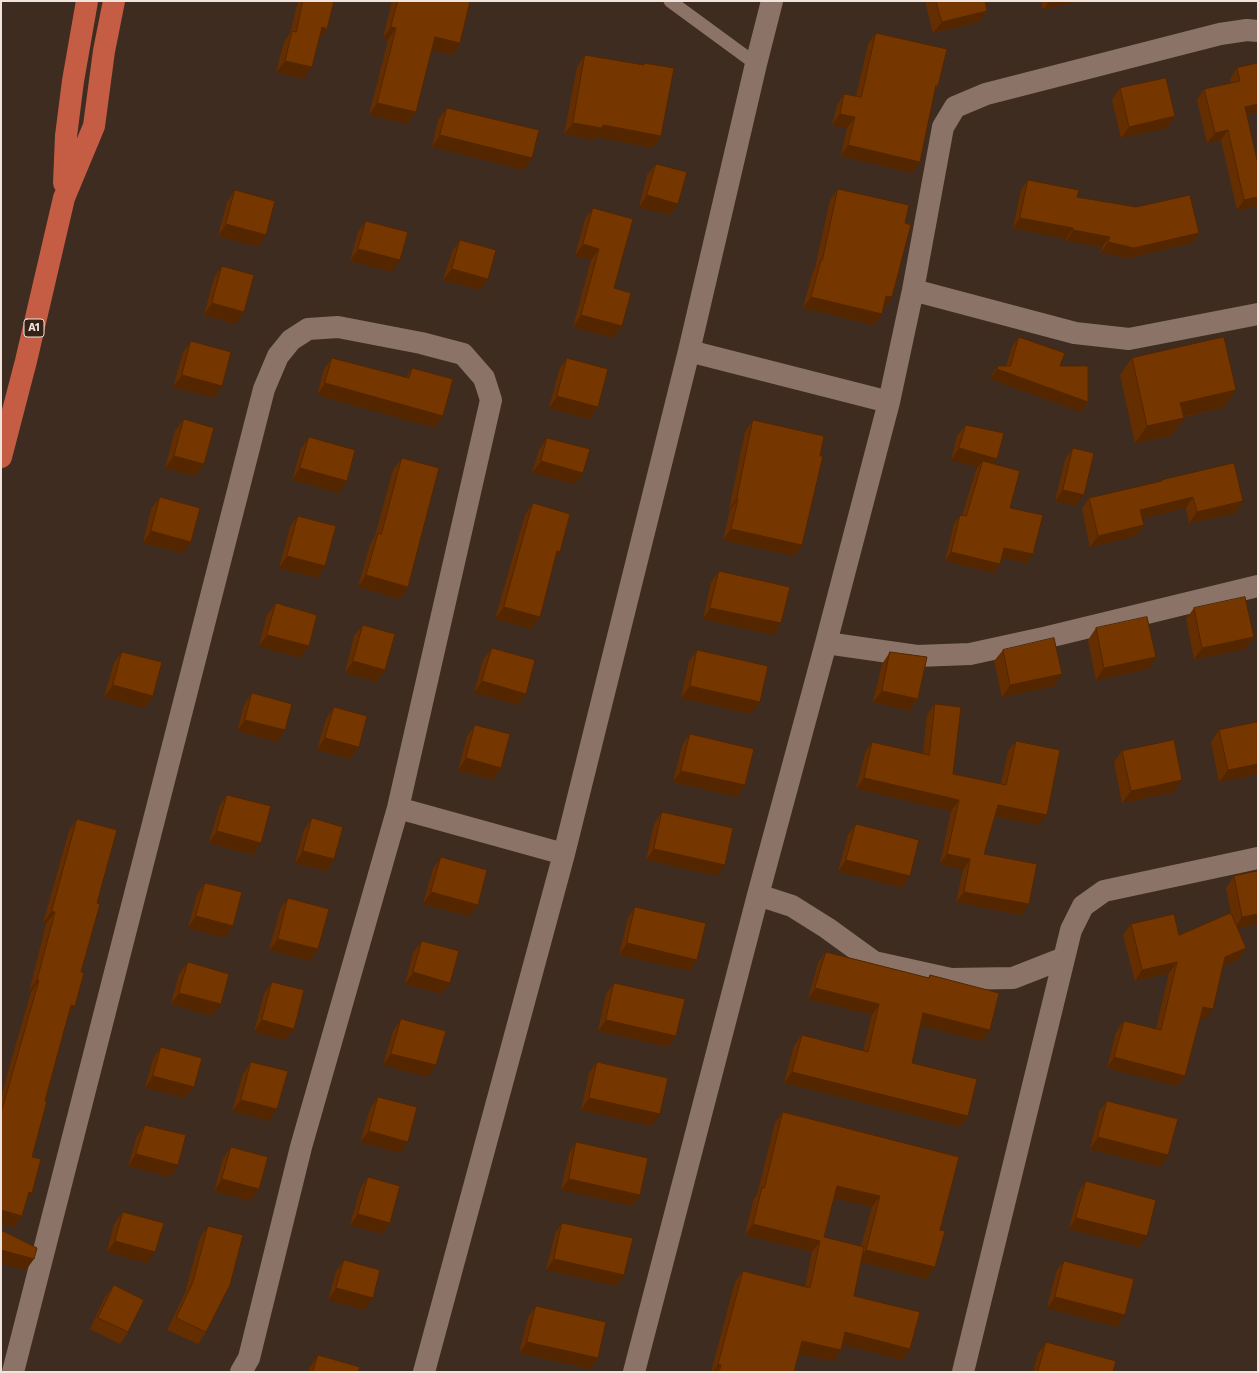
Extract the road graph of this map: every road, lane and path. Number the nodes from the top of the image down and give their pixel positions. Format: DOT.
graph roads {
  1 [pos="87,1"];
  2 [pos="114,1"];
  3 [pos="670,1"];
  4 [pos="772,1"];
  5 [pos="1258,31"];
  6 [pos="756,64"];
  7 [pos="64,198"];
  8 [pos="913,290"];
  9 [pos="1258,314"];
  10 [pos="689,350"];
  11 [pos="889,402"];
  12 [pos="1,457"];
  13 [pos="1258,586"];
  14 [pos="826,643"];
  15 [pos="398,808"];
  16 [pos="564,854"];
  17 [pos="1258,858"];
  18 [pos="758,895"];
  19 [pos="1064,958"];
  20 [pos="13,1372"];
  21 [pos="241,1372"];
  22 [pos="424,1372"];
  23 [pos="634,1372"];
  24 [pos="963,1372"];
  1 -- 7 [label="highway, A1"];
  2 -- 7 [label="highway, A1"];
  3 -- 6 [label="lane"];
  4 -- 6 [label="street"];
  5 -- 8 [label="street"];
  6 -- 10 [label="street"];
  7 -- 12 [label="highway, A1"];
  8 -- 9 [label="street"];
  8 -- 11 [label="street"];
  10 -- 11 [label="street"];
  10 -- 16 [label="street"];
  11 -- 14 [label="street"];
  13 -- 14 [label="street"];
  14 -- 18 [label="street"];
  15 -- 16 [label="street"];
  15 -- 20 [label="street"];
  15 -- 21 [label="street"];
  16 -- 22 [label="street"];
  17 -- 19 [label="street"];
  18 -- 19 [label="street"];
  18 -- 23 [label="street"];
  19 -- 24 [label="street"];
}
